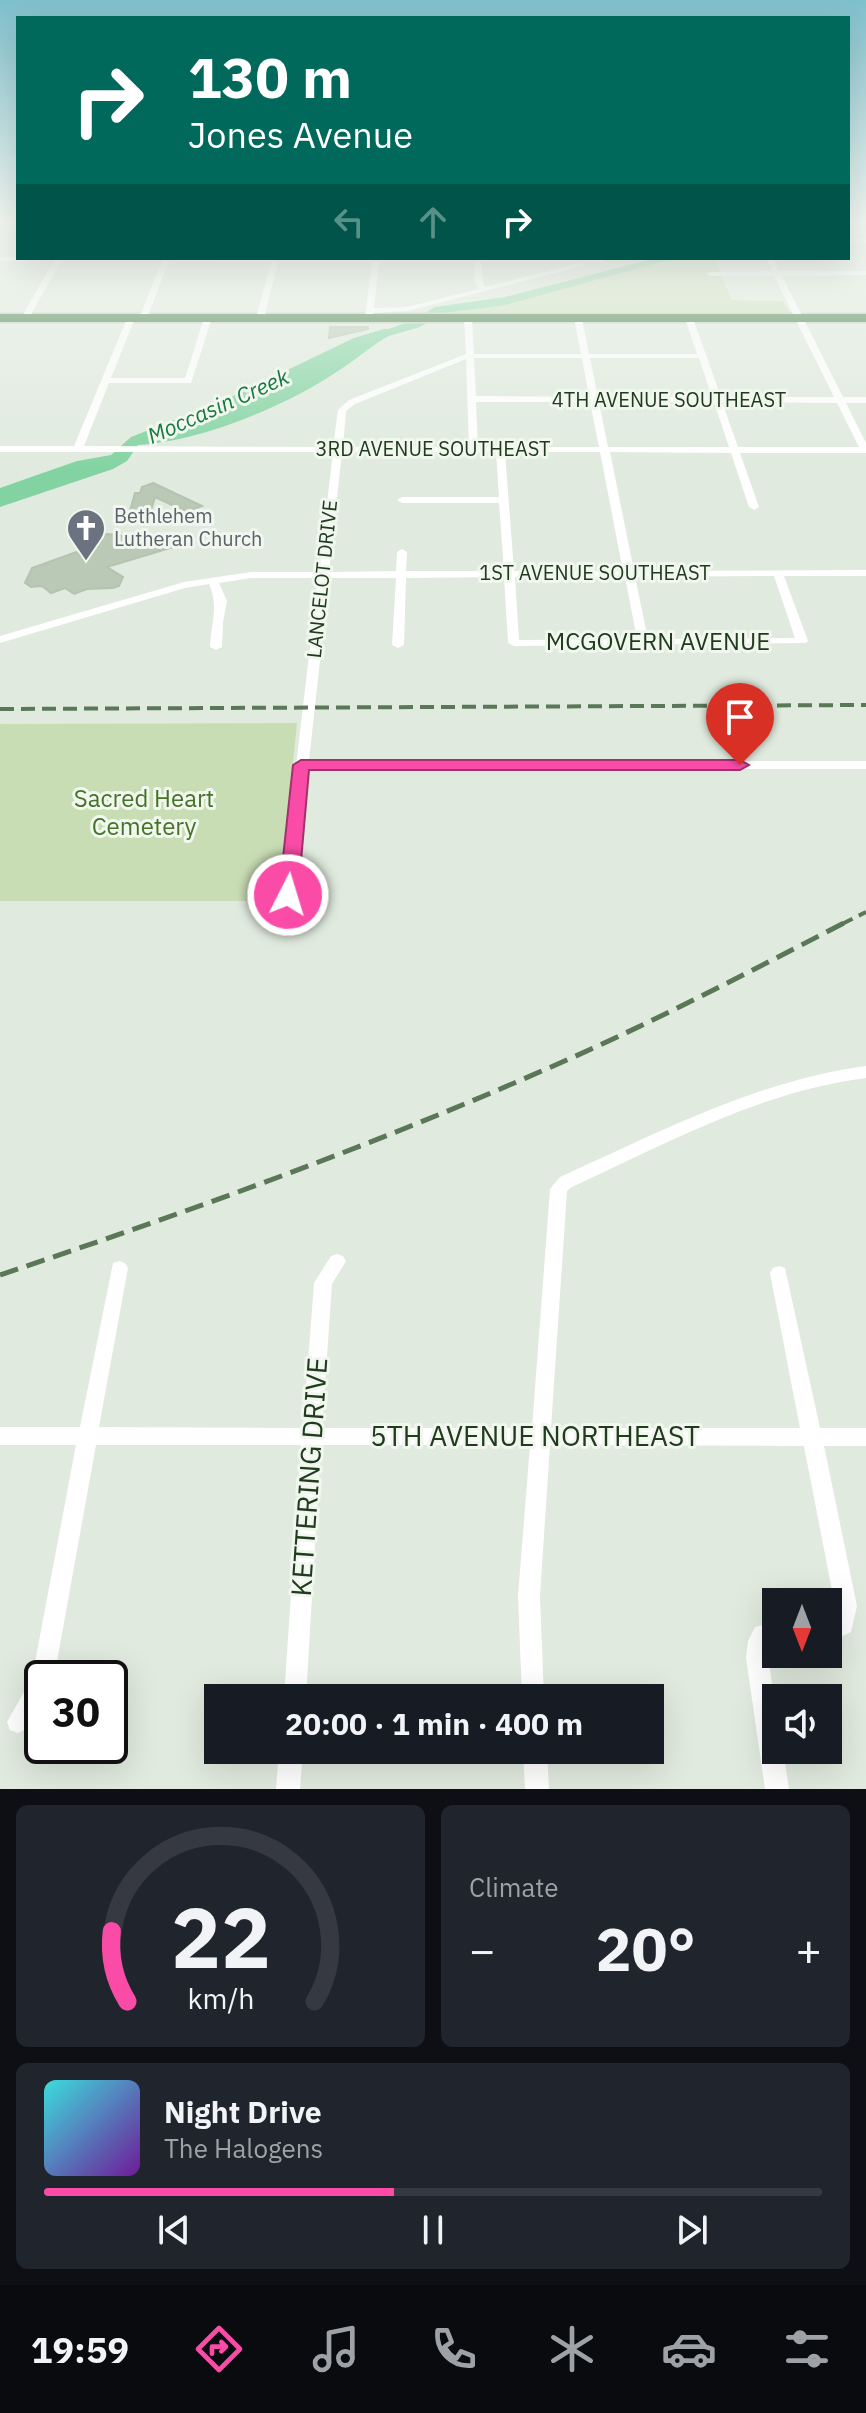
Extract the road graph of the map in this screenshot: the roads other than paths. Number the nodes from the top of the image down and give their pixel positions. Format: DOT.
graph roads {
  1 [pos="32,305"];
  2 [pos="143,305"];
  3 [pos="263,305"];
  4 [pos="371,305"];
  5 [pos="419,305"];
  6 [pos="793,305"];
  7 [pos="370,314"];
  8 [pos="0,318"];
  9 [pos="25,318"];
  10 [pos="137,318"];
  11 [pos="208,318"];
  12 [pos="260,318"];
  13 [pos="468,318"];
  14 [pos="578,318"];
  15 [pos="689,318"];
  16 [pos="799,318"];
  17 [pos="866,318"];
  18 [pos="470,355"];
  19 [pos="586,355"];
  20 [pos="702,356"];
  21 [pos="106,380"];
  22 [pos="472,399"];
  23 [pos="595,400"];
  24 [pos="717,400"];
  25 [pos="840,400"];
  26 [pos="866,400"];
  27 [pos="0,449"];
  28 [pos="78,449"];
  29 [pos="336,449"];
  30 [pos="474,449"];
  31 [pos="500,449"];
  32 [pos="605,450"];
  33 [pos="735,450"];
  34 [pos="866,450"];
  35 [pos="402,500"];
  36 [pos="504,500"];
  37 [pos="754,507"];
  38 [pos="402,552"];
  39 [pos="323,573"];
  40 [pos="401,573"];
  41 [pos="508,573"];
  42 [pos="629,573"];
  43 [pos="778,573"];
  44 [pos="866,573"];
  45 [pos="212,580"];
  46 [pos="0,640"];
  47 [pos="643,642"];
  48 [pos="398,645"];
  49 [pos="216,647"];
  50 [pos="301,765"];
  51 [pos="866,765"];
  52 [pos="288,895"];
  53 [pos="866,1072"];
  54 [pos="337,1261"];
  55 [pos="119,1268"];
  56 [pos="779,1273"];
  57 [pos="89,1435"];
  58 [pos="0,1436"];
  59 [pos="312,1436"];
  60 [pos="539,1437"];
  61 [pos="813,1437"];
  62 [pos="866,1437"];
  63 [pos="842,1625"];
  64 [pos="762,1639"];
  65 [pos="46,1660"];
  66 [pos="296,1684"];
  67 [pos="532,1684"];
  68 [pos="24,1712"];
  69 [pos="18,1722"];
  70 [pos="290,1764"];
  71 [pos="536,1764"];
  72 [pos="288,1789"];
  73 [pos="537,1789"];
  74 [pos="777,1789"];
  1 -- 9 [label="street"];
  2 -- 10 [label="street"];
  3 -- 12 [label="street"];
  4 -- 7 [label="street"];
  5 -- 7 [label="street"];
  6 -- 16 [label="street"];
  7 -- 12 [label="highway"];
  7 -- 13 [label="highway"];
  8 -- 9 [label="highway"];
  9 -- 10 [label="highway"];
  10 -- 11 [label="highway"];
  10 -- 21 [label="street"];
  11 -- 12 [label="highway"];
  11 -- 21 [label="street"];
  13 -- 14 [label="highway"];
  13 -- 18 [label="street"];
  14 -- 15 [label="highway"];
  14 -- 19 [label="street"];
  15 -- 16 [label="highway"];
  15 -- 20 [label="street"];
  16 -- 17 [label="highway"];
  16 -- 25 [label="street"];
  18 -- 19 [label="street"];
  18 -- 22 [label="street"];
  18 -- 29 [label="street, LANCELOT DRIVE"];
  19 -- 20 [label="street"];
  19 -- 23 [label="street"];
  20 -- 24 [label="street"];
  21 -- 28 [label="street"];
  22 -- 23 [label="street, 4TH AVENUE SOUTHEAST"];
  22 -- 30 [label="street"];
  23 -- 24 [label="street, 4TH AVENUE SOUTHEAST"];
  23 -- 32 [label="street"];
  24 -- 25 [label="street, 4TH AVENUE SOUTHEAST"];
  24 -- 33 [label="street"];
  25 -- 26 [label="street, 4TH AVENUE SOUTHEAST"];
  25 -- 34 [label="street"];
  27 -- 28 [label="street, 3RD AVENUE SOUTHEAST"];
  28 -- 29 [label="street, 3RD AVENUE SOUTHEAST"];
  29 -- 30 [label="street, 3RD AVENUE SOUTHEAST"];
  29 -- 39 [label="street, LANCELOT DRIVE"];
  30 -- 31 [label="street, 3RD AVENUE SOUTHEAST"];
  31 -- 32 [label="street, 3RD AVENUE SOUTHEAST"];
  31 -- 36 [label="street"];
  32 -- 33 [label="street, 3RD AVENUE SOUTHEAST"];
  32 -- 42 [label="street"];
  33 -- 34 [label="street, 3RD AVENUE SOUTHEAST"];
  33 -- 37 [label="street"];
  35 -- 36 [label="street"];
  36 -- 41 [label="street"];
  38 -- 40 [label="street"];
  39 -- 40 [label="street, 1ST AVENUE SOUTHEAST"];
  39 -- 45 [label="street, 1ST AVENUE SOUTHEAST"];
  39 -- 50 [label="street, LANCELOT DRIVE"];
  40 -- 41 [label="street, 1ST AVENUE SOUTHEAST"];
  40 -- 48 [label="street"];
  41 -- 42 [label="street, 1ST AVENUE SOUTHEAST"];
  41 -- 47 [label="street, MCGOVERN AVENUE"];
  42 -- 43 [label="street, 1ST AVENUE SOUTHEAST"];
  42 -- 47 [label="street"];
  43 -- 44 [label="street, 1ST AVENUE SOUTHEAST"];
  43 -- 47 [label="street, MCGOVERN AVENUE"];
  45 -- 46 [label="street, 1ST AVENUE SOUTHEAST"];
  45 -- 49 [label="street"];
  50 -- 51 [label="street"];
  50 -- 52 [label="street, LANCELOT DRIVE"];
  53 -- 60 [label="street"];
  54 -- 59 [label="street, KETTERING DRIVE"];
  55 -- 57 [label="street"];
  56 -- 61 [label="street"];
  57 -- 58 [label="street, 5TH AVENUE NORTHEAST"];
  57 -- 59 [label="street, 5TH AVENUE NORTHEAST"];
  57 -- 65 [label="street"];
  59 -- 60 [label="street, 5TH AVENUE NORTHEAST"];
  59 -- 66 [label="street, KETTERING DRIVE"];
  60 -- 61 [label="street, 5TH AVENUE NORTHEAST"];
  60 -- 67 [label="street"];
  61 -- 62 [label="street, 5TH AVENUE NORTHEAST"];
  61 -- 63 [label="street"];
  64 -- 74 [label="street"];
  68 -- 69 [label="street"];
  70 -- 72 [label="street"];
  71 -- 73 [label="street"];
}
